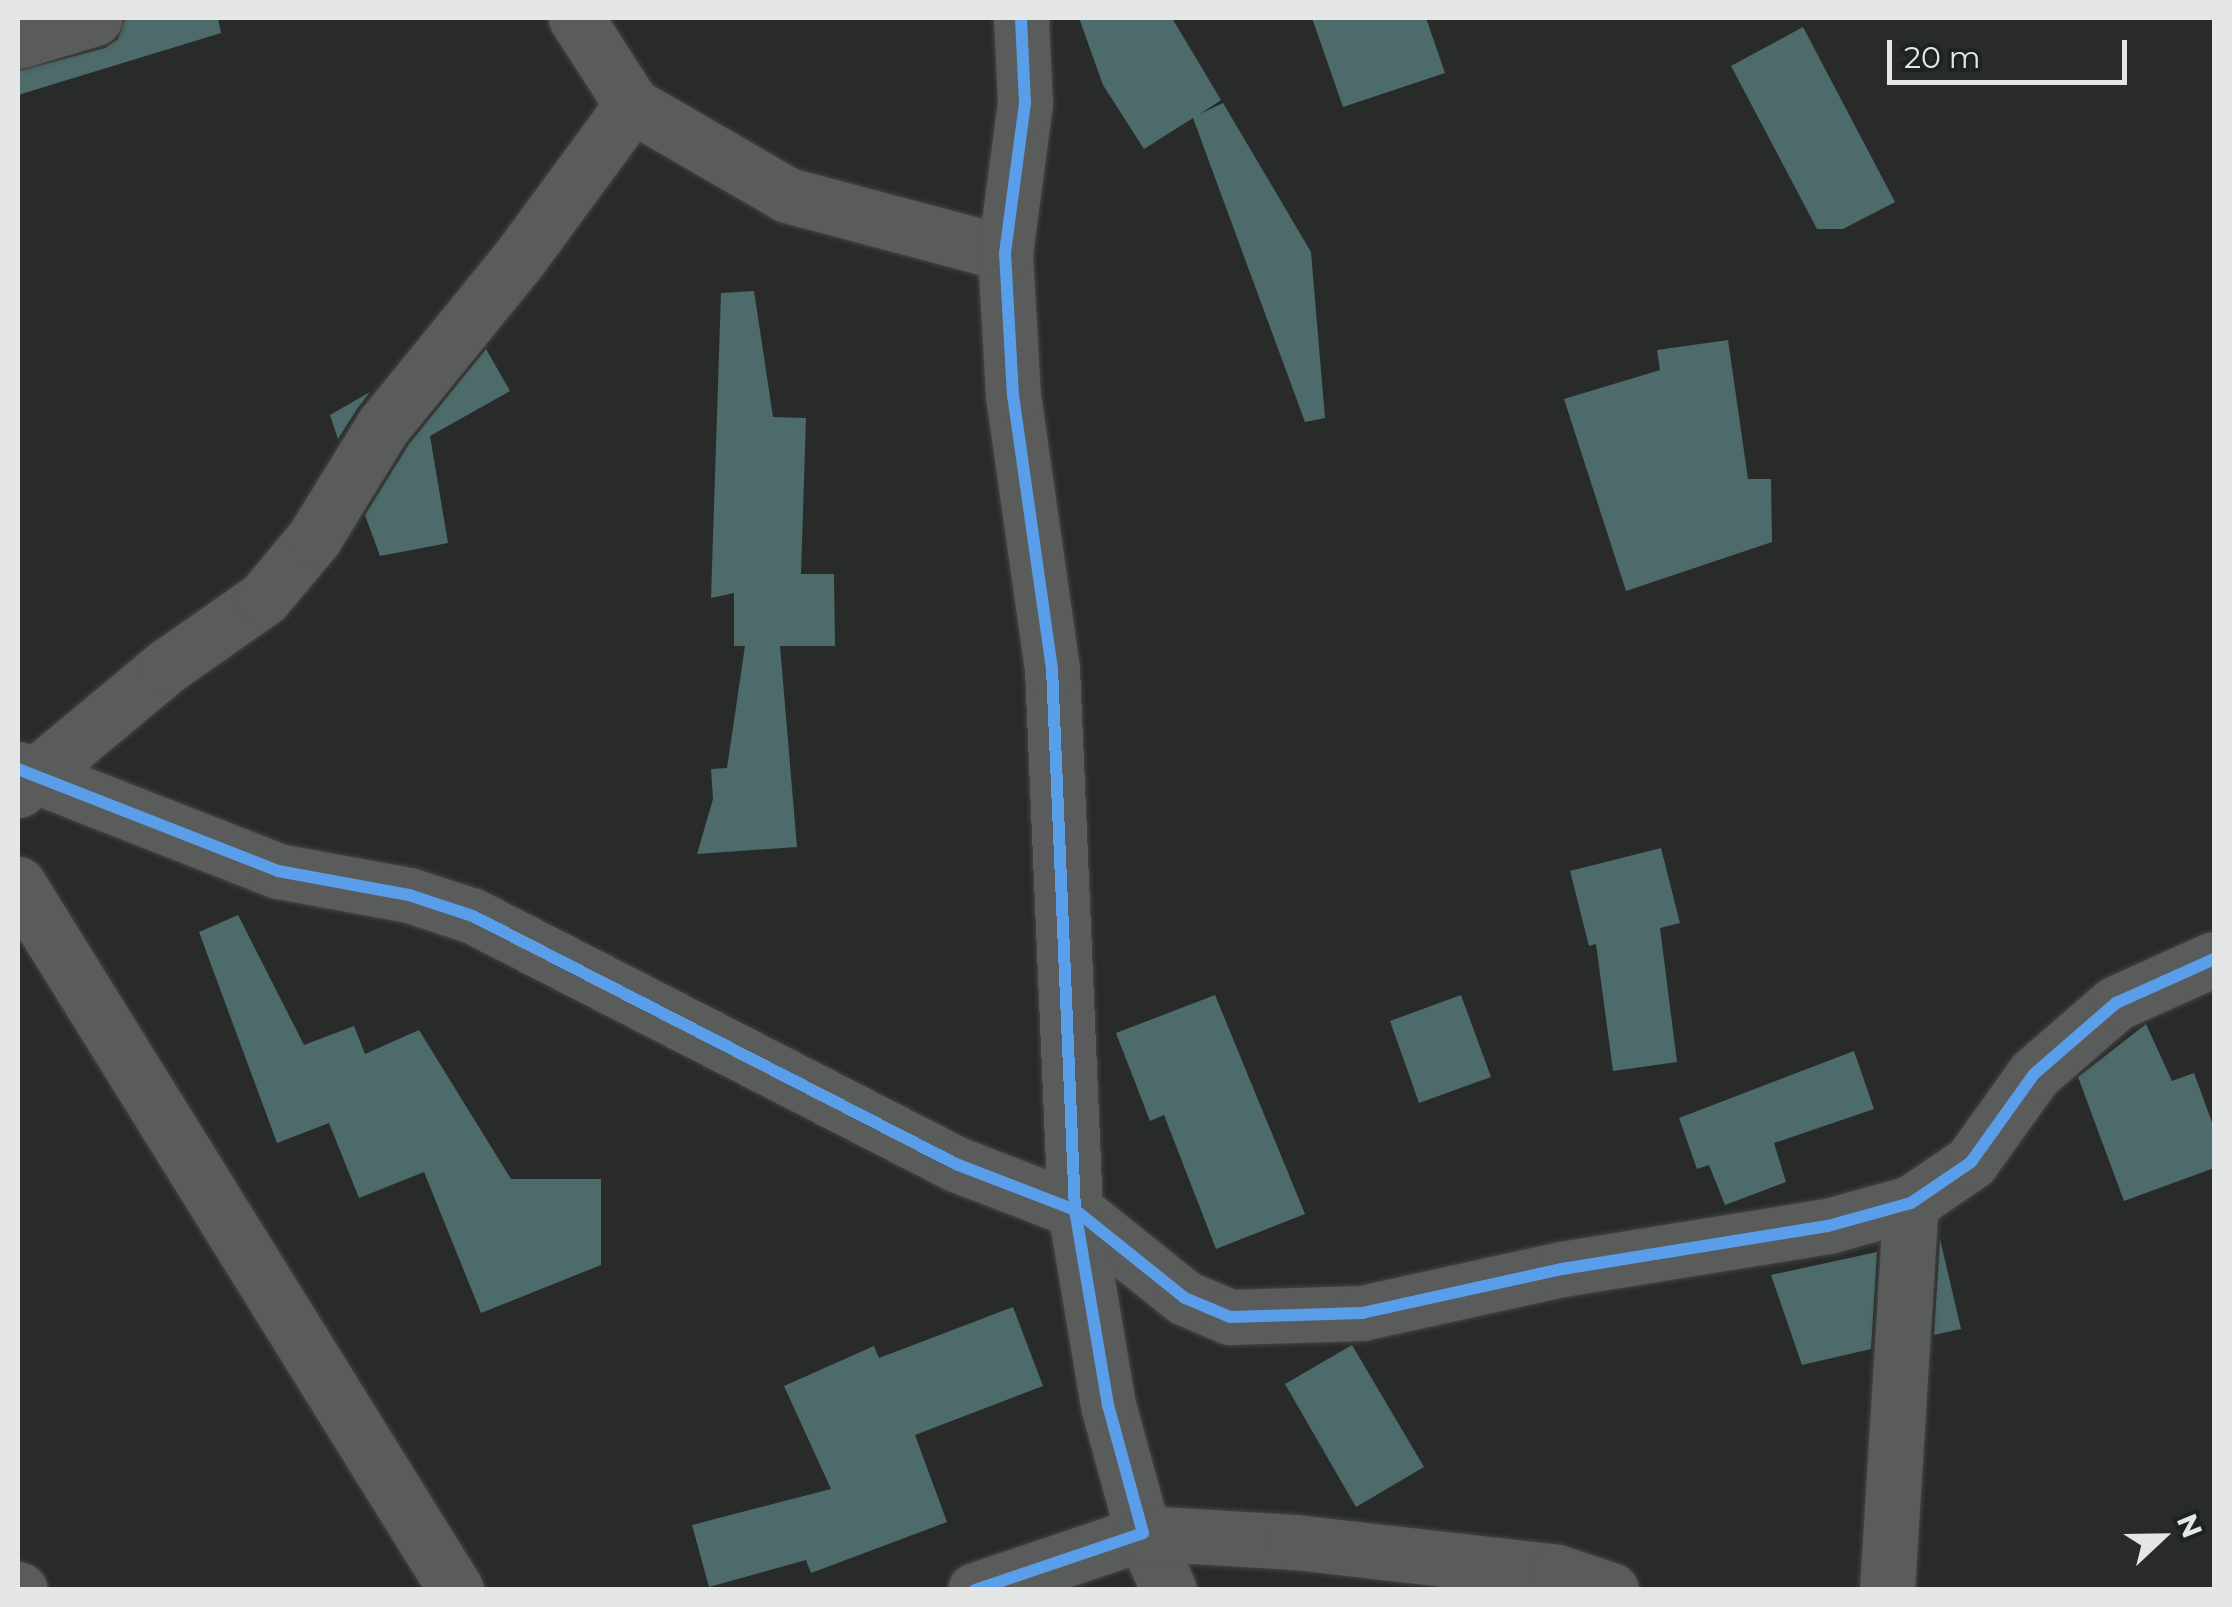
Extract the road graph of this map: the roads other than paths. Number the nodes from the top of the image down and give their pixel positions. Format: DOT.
graph roads {
  1 [pos="96,18"];
  2 [pos="576,18"];
  3 [pos="1020,18"];
  4 [pos="18,41"];
  5 [pos="632,104"];
  6 [pos="1005,253"];
  7 [pos="21,779"];
  8 [pos="18,884"];
  9 [pos="2214,959"];
  10 [pos="1912,1202"];
  11 [pos="1075,1210"];
  12 [pos="1143,1533"];
  13 [pos="456,1590"];
  14 [pos="975,1590"];
  15 [pos="1169,1590"];
  16 [pos="1611,1590"];
  17 [pos="1887,1590"];
  1 -- 4 [label="street"];
  2 -- 5 [label="street"];
  3 -- 6 [label="street"];
  5 -- 6 [label="street"];
  5 -- 7 [label="street"];
  6 -- 11 [label="street"];
  7 -- 11 [label="street"];
  8 -- 13 [label="street"];
  9 -- 10 [label="street"];
  10 -- 11 [label="street"];
  10 -- 17 [label="street"];
  11 -- 12 [label="street"];
  12 -- 14 [label="street"];
  12 -- 15 [label="street"];
  12 -- 16 [label="street"];
}
